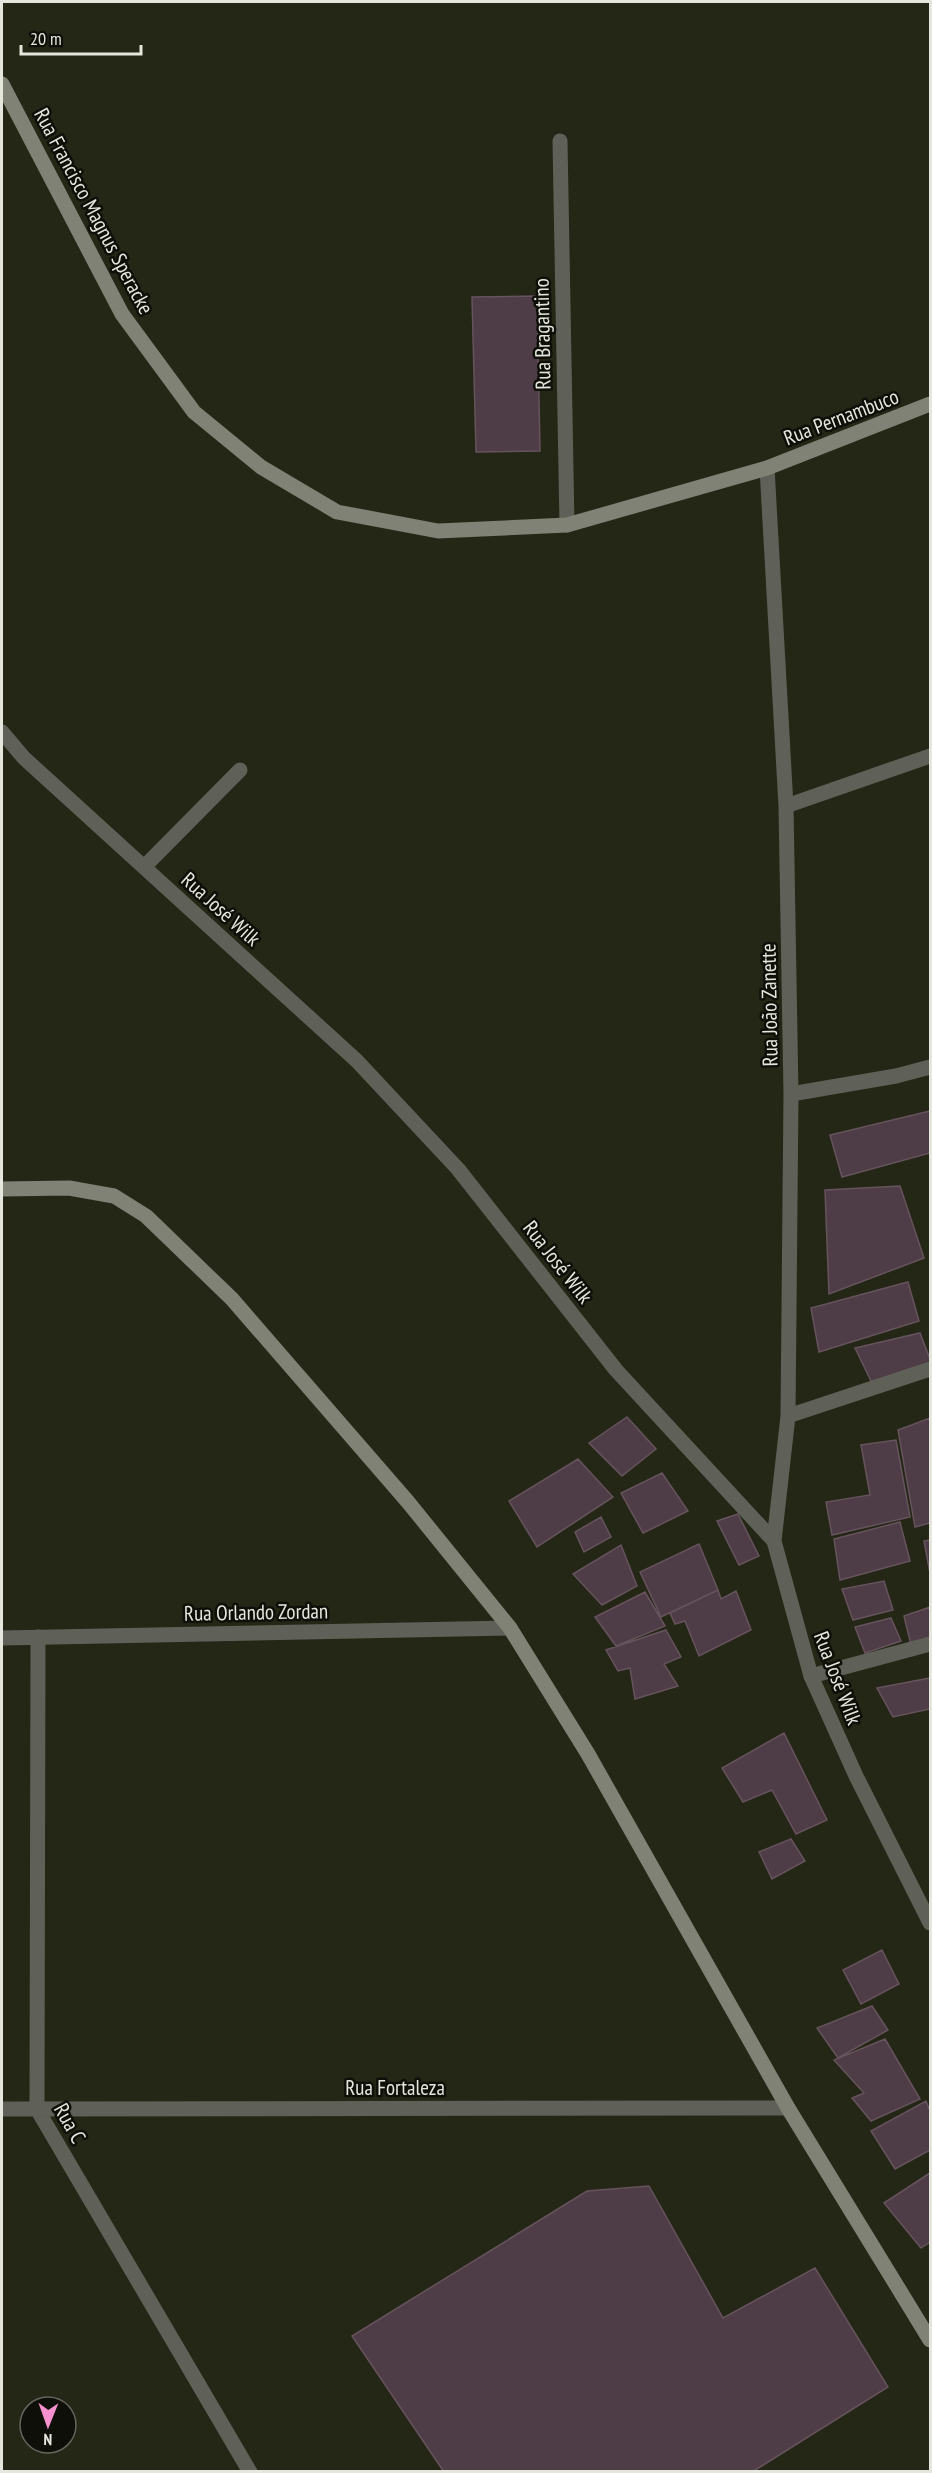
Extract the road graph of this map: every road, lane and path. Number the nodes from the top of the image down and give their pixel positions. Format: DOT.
graph roads {
  1 [pos="2,84"];
  2 [pos="560,141"];
  3 [pos="930,404"];
  4 [pos="767,468"];
  5 [pos="567,525"];
  6 [pos="2,732"];
  7 [pos="930,756"];
  8 [pos="240,770"];
  9 [pos="786,806"];
  10 [pos="144,867"];
  11 [pos="930,1068"];
  12 [pos="791,1094"];
  13 [pos="2,1189"];
  14 [pos="930,1369"];
  15 [pos="788,1416"];
  16 [pos="774,1541"];
  17 [pos="510,1628"];
  18 [pos="38,1637"];
  19 [pos="2,1638"];
  20 [pos="930,1644"];
  21 [pos="811,1676"];
  22 [pos="926,1907"];
  23 [pos="930,1923"];
  24 [pos="788,2108"];
  25 [pos="2,2109"];
  26 [pos="37,2109"];
  27 [pos="930,2340"];
  28 [pos="250,2472"];
  1 -- 5 [label="street, Rua Francisco Magnus Speracke"];
  2 -- 5 [label="street, Rua Bragantino"];
  3 -- 4 [label="street, Rua Pernambuco"];
  4 -- 5 [label="street, Rua Francisco Magnus Speracke"];
  4 -- 9 [label="street, Rua João Zanette"];
  6 -- 10 [label="street, Rua José Wilk"];
  7 -- 9 [label="street"];
  8 -- 10 [label="street"];
  9 -- 12 [label="street, Rua João Zanette"];
  10 -- 16 [label="street, Rua José Wilk"];
  11 -- 12 [label="street"];
  12 -- 15 [label="street, Rua João Zanette"];
  13 -- 17 [label="street"];
  14 -- 15 [label="street"];
  15 -- 16 [label="street, Rua João Zanette"];
  16 -- 21 [label="street, Rua José Wilk"];
  17 -- 18 [label="street, Rua Orlando Zordan"];
  17 -- 24 [label="street"];
  18 -- 19 [label="street, Rua Orlando Zordan"];
  18 -- 26 [label="street, Rua C"];
  20 -- 21 [label="street"];
  21 -- 22 [label="street, Rua José Wilk"];
  22 -- 23 [label="street, Rua José Wilk"];
  24 -- 26 [label="street, Rua Fortaleza"];
  24 -- 27 [label="street"];
  25 -- 26 [label="street, Rua Fortaleza"];
  26 -- 28 [label="street, Rua C"];
}
